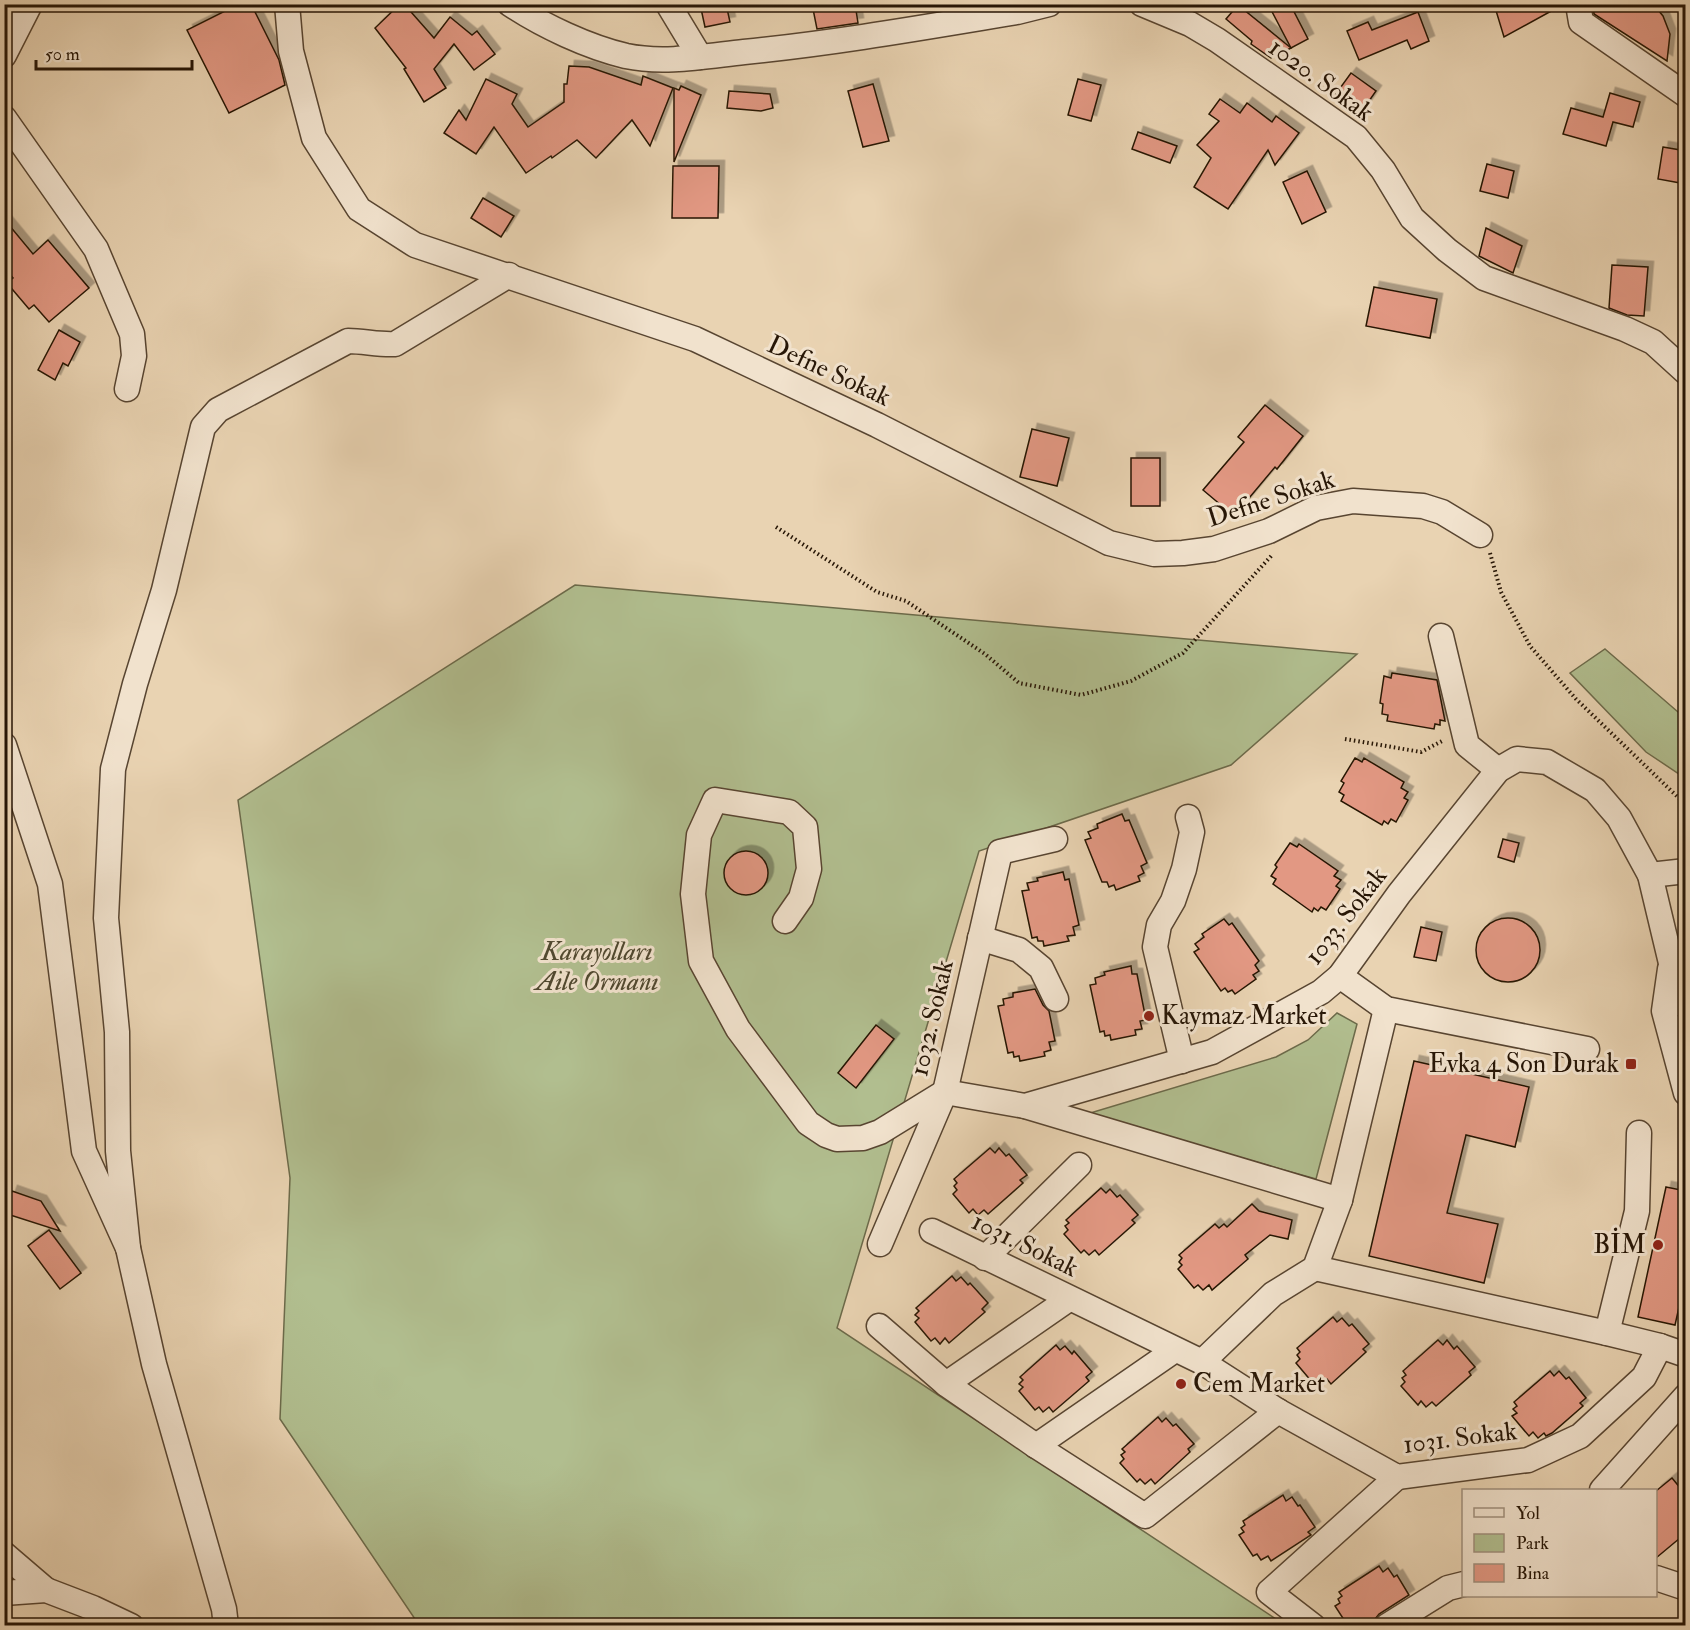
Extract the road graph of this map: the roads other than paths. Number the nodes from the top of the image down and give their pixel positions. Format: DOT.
graph roads {
  1 [pos="30,4"];
  2 [pos="287,4"];
  3 [pos="510,4"];
  4 [pos="668,4"];
  5 [pos="1049,4"];
  6 [pos="1142,4"];
  7 [pos="1578,4"];
  8 [pos="4,55"];
  9 [pos="700,57"];
  10 [pos="1686,95"];
  11 [pos="4,118"];
  12 [pos="509,275"];
  13 [pos="1686,372"];
  14 [pos="127,389"];
  15 [pos="1480,535"];
  16 [pos="1441,636"];
  17 [pos="4,745"];
  18 [pos="1498,770"];
  19 [pos="1188,817"];
  20 [pos="1055,839"];
  21 [pos="1686,871"];
  22 [pos="1650,875"];
  23 [pos="785,921"];
  24 [pos="980,938"];
  25 [pos="1678,966"];
  26 [pos="1340,976"];
  27 [pos="1056,999"];
  28 [pos="1686,1007"];
  29 [pos="1386,1009"];
  30 [pos="1587,1049"];
  31 [pos="1182,1061"];
  32 [pos="945,1092"];
  33 [pos="1686,1093"];
  34 [pos="1025,1106"];
  35 [pos="1639,1133"];
  36 [pos="1078,1165"];
  37 [pos="1340,1200"];
  38 [pos="932,1231"];
  39 [pos="880,1244"];
  40 [pos="128,1248"];
  41 [pos="985,1258"];
  42 [pos="1315,1268"];
  43 [pos="1069,1299"];
  44 [pos="879,1326"];
  45 [pos="1607,1333"];
  46 [pos="1660,1346"];
  47 [pos="1175,1350"];
  48 [pos="1686,1355"];
  49 [pos="1202,1362"];
  50 [pos="946,1384"];
  51 [pos="1686,1396"];
  52 [pos="1278,1411"];
  53 [pos="1036,1446"];
  54 [pos="1397,1477"];
  55 [pos="1604,1489"];
  56 [pos="4,1554"];
  57 [pos="1657,1578"];
  58 [pos="1462,1584"];
  59 [pos="1686,1588"];
  60 [pos="46,1590"];
  61 [pos="4,1593"];
  62 [pos="131,1626"];
  63 [pos="226,1626"];
  64 [pos="1313,1626"];
  65 [pos="1387,1626"];
  1 -- 8 [label="street"];
  2 -- 12 [label="street, Defne Sokak"];
  3 -- 9 [label="street"];
  4 -- 9 [label="street"];
  5 -- 9 [label="street"];
  6 -- 13 [label="street, 1020. Sokak"];
  7 -- 10 [label="street"];
  11 -- 14 [label="street"];
  12 -- 15 [label="street, Defne Sokak"];
  12 -- 40 [label="street"];
  16 -- 18 [label="street"];
  17 -- 40 [label="street"];
  18 -- 22 [label="street"];
  18 -- 26 [label="street, 1033. Sokak"];
  19 -- 31 [label="street"];
  20 -- 24 [label="street, 1032. Sokak"];
  21 -- 22 [label="street"];
  22 -- 25 [label="street"];
  23 -- 32 [label="street"];
  24 -- 27 [label="street"];
  24 -- 32 [label="street, 1032. Sokak"];
  25 -- 28 [label="street"];
  25 -- 33 [label="street"];
  26 -- 29 [label="street"];
  26 -- 31 [label="street, 1033. Sokak"];
  29 -- 30 [label="street"];
  29 -- 37 [label="street"];
  31 -- 34 [label="street, 1033. Sokak"];
  32 -- 34 [label="street, 1033. Sokak"];
  32 -- 39 [label="street, 1032. Sokak"];
  34 -- 37 [label="street"];
  35 -- 45 [label="street"];
  36 -- 41 [label="street"];
  37 -- 42 [label="street"];
  38 -- 41 [label="street, 1031. Sokak"];
  40 -- 63 [label="street"];
  41 -- 43 [label="street, 1031. Sokak"];
  42 -- 45 [label="street"];
  42 -- 49 [label="street"];
  43 -- 47 [label="street, 1031. Sokak"];
  43 -- 50 [label="street"];
  44 -- 50 [label="street"];
  45 -- 46 [label="street"];
  46 -- 48 [label="street"];
  46 -- 54 [label="street, 1031. Sokak"];
  47 -- 49 [label="street, 1031. Sokak"];
  47 -- 53 [label="street"];
  49 -- 52 [label="street, 1031. Sokak"];
  50 -- 53 [label="street"];
  51 -- 55 [label="street"];
  52 -- 53 [label="street"];
  52 -- 54 [label="street, 1031. Sokak"];
  54 -- 64 [label="street"];
  56 -- 60 [label="street"];
  57 -- 59 [label="street"];
  58 -- 65 [label="street"];
  60 -- 61 [label="street"];
  60 -- 62 [label="street"];
}
